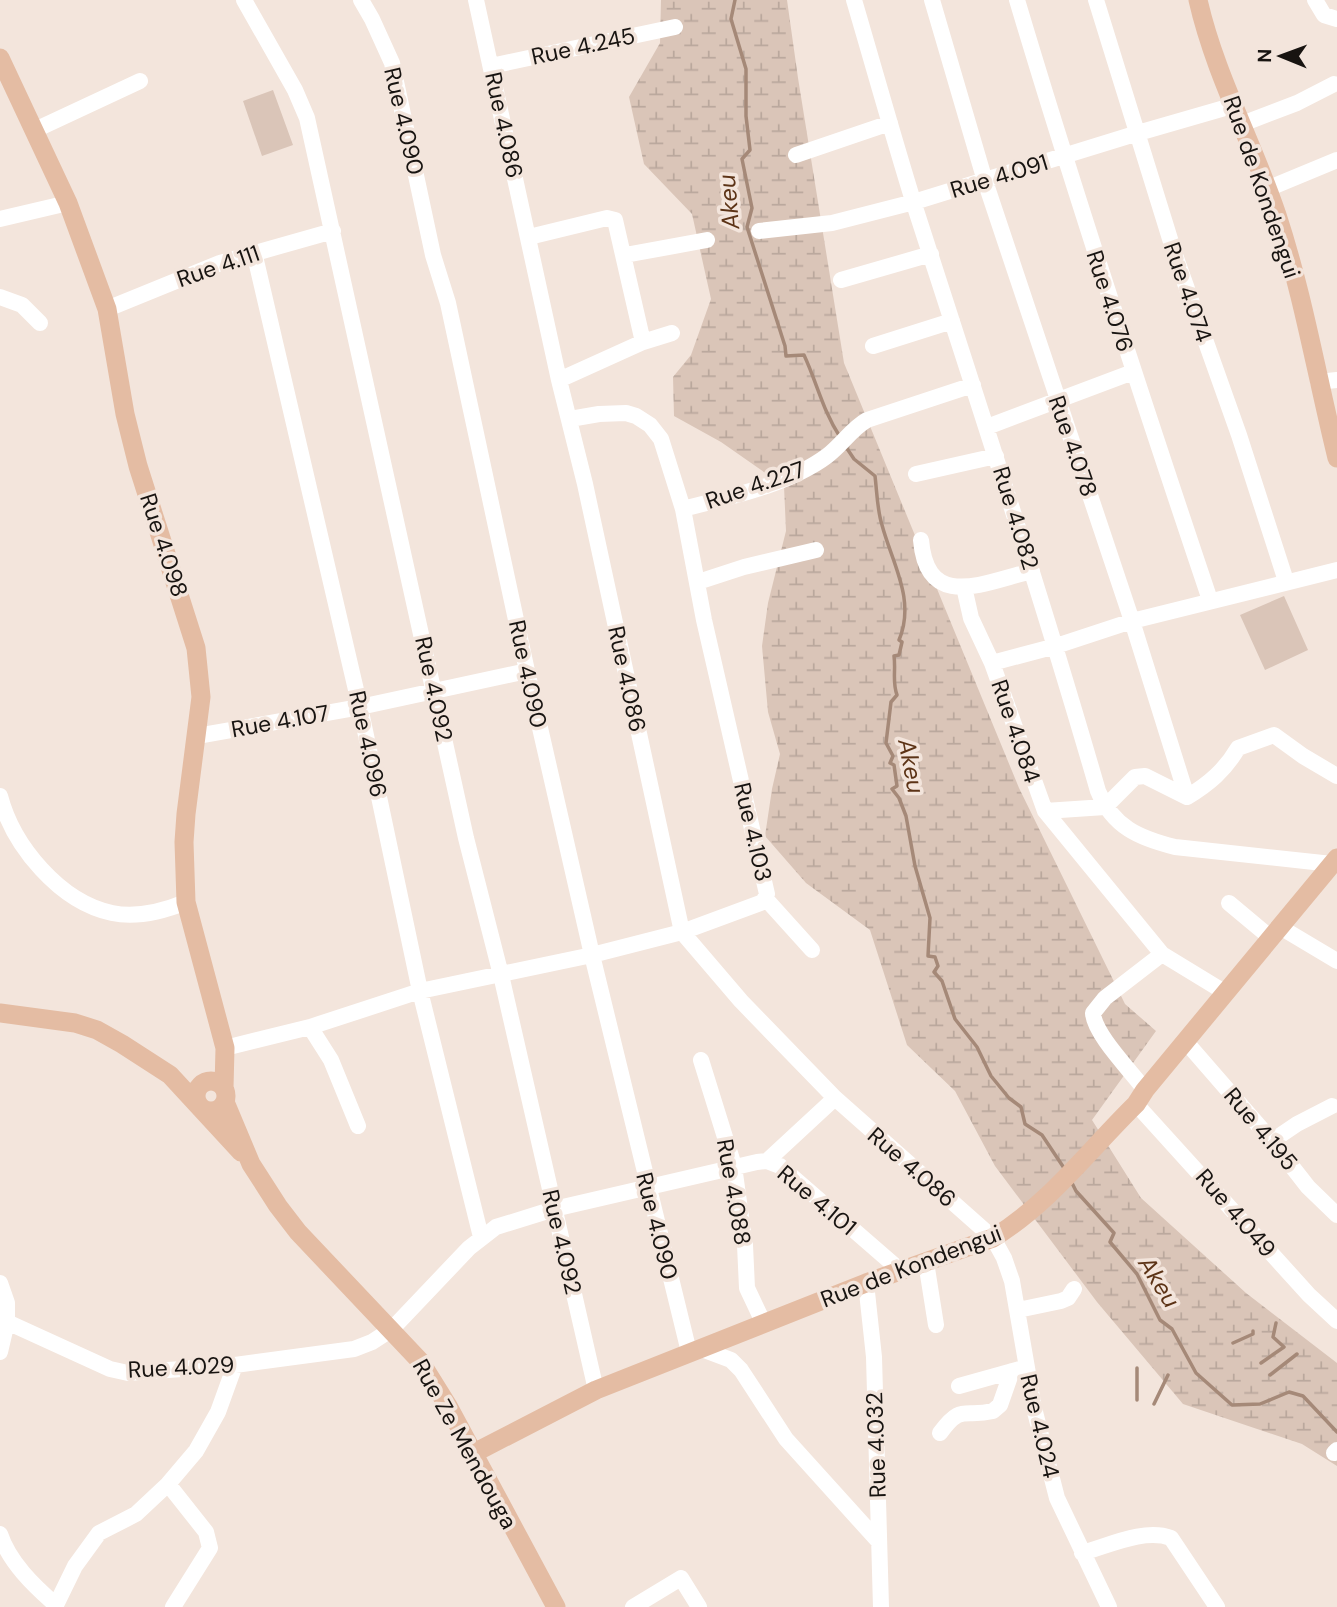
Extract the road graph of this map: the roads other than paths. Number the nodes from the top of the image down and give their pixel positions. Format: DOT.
graph roads {
  1 [pos="244,0"];
  2 [pos="361,0"];
  3 [pos="476,0"];
  4 [pos="854,0"];
  5 [pos="932,0"];
  6 [pos="1017,0"];
  7 [pos="1096,0"];
  8 [pos="1198,0"];
  9 [pos="1315,0"];
  10 [pos="1337,19"];
  11 [pos="675,27"];
  12 [pos="0,58"];
  13 [pos="491,66"];
  14 [pos="140,81"];
  15 [pos="1334,84"];
  16 [pos="1235,105"];
  17 [pos="890,123"];
  18 [pos="1242,124"];
  19 [pos="35,130"];
  20 [pos="1138,133"];
  21 [pos="796,155"];
  22 [pos="1063,156"];
  23 [pos="1337,160"];
  24 [pos="985,181"];
  25 [pos="1267,189"];
  26 [pos="914,202"];
  27 [pos="68,203"];
  28 [pos="0,219"];
  29 [pos="333,231"];
  30 [pos="759,231"];
  31 [pos="528,237"];
  32 [pos="706,240"];
  33 [pos="254,252"];
  34 [pos="931,254"];
  35 [pos="625,255"];
  36 [pos="841,280"];
  37 [pos="0,298"];
  38 [pos="107,309"];
  39 [pos="952,321"];
  40 [pos="40,323"];
  41 [pos="672,333"];
  42 [pos="643,342"];
  43 [pos="873,346"];
  44 [pos="1133,372"];
  45 [pos="559,380"];
  46 [pos="1328,381"];
  47 [pos="973,385"];
  48 [pos="1057,401"];
  49 [pos="570,419"];
  50 [pos="987,427"];
  51 [pos="1336,450"];
  52 [pos="996,456"];
  53 [pos="916,474"];
  54 [pos="682,509"];
  55 [pos="921,540"];
  56 [pos="816,550"];
  57 [pos="1337,570"];
  58 [pos="1032,571"];
  59 [pos="1286,581"];
  60 [pos="698,583"];
  61 [pos="964,587"];
  62 [pos="1210,600"];
  63 [pos="1132,621"];
  64 [pos="1056,646"];
  65 [pos="992,663"];
  66 [pos="527,671"];
  67 [pos="435,692"];
  68 [pos="360,708"];
  69 [pos="197,736"];
  70 [pos="1337,776"];
  71 [pos="1187,797"];
  72 [pos="1,806"];
  73 [pos="1105,807"];
  74 [pos="1045,811"];
  75 [pos="1334,861"];
  76 [pos="766,899"];
  77 [pos="186,902"];
  78 [pos="1229,903"];
  79 [pos="682,932"];
  80 [pos="1276,933"];
  81 [pos="812,950"];
  82 [pos="1162,954"];
  83 [pos="592,955"];
  84 [pos="1337,961"];
  85 [pos="501,975"];
  86 [pos="421,991"];
  87 [pos="1226,993"];
  88 [pos="0,1013"];
  89 [pos="310,1027"];
  90 [pos="1186,1042"];
  91 [pos="225,1049"];
  92 [pos="701,1060"];
  93 [pos="170,1075"];
  94 [pos="217,1088"];
  95 [pos="1141,1097"];
  96 [pos="835,1098"];
  97 [pos="1332,1106"];
  98 [pos="201,1107"];
  99 [pos="358,1126"];
  100 [pos="1272,1141"];
  101 [pos="768,1161"];
  102 [pos="251,1164"];
  103 [pos="734,1166"];
  104 [pos="647,1186"];
  105 [pos="554,1209"];
  106 [pos="1337,1215"];
  107 [pos="481,1237"];
  108 [pos="993,1238"];
  109 [pos="926,1262"];
  110 [pos="901,1271"];
  111 [pos="0,1283"];
  112 [pos="866,1283"];
  113 [pos="1074,1289"];
  114 [pos="4,1302"];
  115 [pos="1018,1310"];
  116 [pos="1337,1321"];
  117 [pos="6,1322"];
  118 [pos="764,1324"];
  119 [pos="936,1325"];
  120 [pos="392,1329"];
  121 [pos="694,1350"];
  122 [pos="0,1352"];
  123 [pos="235,1365"];
  124 [pos="1019,1369"];
  125 [pos="959,1386"];
  126 [pos="596,1390"];
  127 [pos="940,1433"];
  128 [pos="474,1453"];
  129 [pos="168,1484"];
  130 [pos="0,1534"];
  131 [pos="879,1542"];
  132 [pos="1082,1553"];
  133 [pos="56,1606"];
  134 [pos="173,1607"];
  135 [pos="556,1607"];
  136 [pos="632,1607"];
  137 [pos="699,1607"];
  138 [pos="881,1607"];
  139 [pos="1109,1607"];
  140 [pos="1217,1607"];
  1 -- 29 [label="street, Rue 4.092"];
  2 -- 66 [label="street, Rue 4.090"];
  3 -- 13 [label="street, Rue 4.086"];
  4 -- 17 [label="street, Rue 4.082"];
  5 -- 24 [label="street, Rue 4.078"];
  6 -- 22 [label="street, Rue 4.076"];
  7 -- 20 [label="street, Rue 4.074"];
  8 -- 16 [label="main road, Rue de Kondengui"];
  9 -- 10 [label="street"];
  11 -- 13 [label="street, Rue 4.245"];
  12 -- 19 [label="main road, Rue 4.098"];
  13 -- 31 [label="street, Rue 4.086"];
  14 -- 19 [label="street"];
  15 -- 18 [label="street"];
  16 -- 18 [label="main road, Rue de Kondengui"];
  16 -- 20 [label="street, Rue 4.091"];
  17 -- 21 [label="street"];
  17 -- 26 [label="street, Rue 4.082"];
  18 -- 25 [label="main road, Rue de Kondengui"];
  19 -- 27 [label="main road, Rue 4.098"];
  20 -- 22 [label="street, Rue 4.091"];
  20 -- 59 [label="street, Rue 4.074"];
  22 -- 24 [label="street, Rue 4.091"];
  22 -- 44 [label="street, Rue 4.076"];
  23 -- 25 [label="street"];
  24 -- 26 [label="street, Rue 4.091"];
  24 -- 48 [label="street, Rue 4.078"];
  25 -- 46 [label="main road, Rue de Kondengui"];
  26 -- 30 [label="street, Rue 4.091"];
  26 -- 34 [label="street, Rue 4.082"];
  27 -- 28 [label="street"];
  27 -- 38 [label="main road, Rue 4.098"];
  29 -- 33 [label="street, Rue 4.111"];
  29 -- 67 [label="street, Rue 4.092"];
  31 -- 35 [label="street"];
  31 -- 45 [label="street, Rue 4.086"];
  32 -- 35 [label="street"];
  33 -- 38 [label="street, Rue 4.111"];
  33 -- 68 [label="street, Rue 4.096"];
  34 -- 36 [label="street"];
  34 -- 39 [label="street, Rue 4.082"];
  35 -- 42 [label="street"];
  37 -- 40 [label="street"];
  38 -- 69 [label="main road, Rue 4.098"];
  39 -- 43 [label="street"];
  39 -- 47 [label="street, Rue 4.082"];
  41 -- 42 [label="street"];
  42 -- 45 [label="street"];
  44 -- 48 [label="street"];
  44 -- 62 [label="street, Rue 4.076"];
  45 -- 49 [label="street, Rue 4.086"];
  46 -- 51 [label="main road, Rue de Kondengui"];
  47 -- 50 [label="street, Rue 4.082"];
  47 -- 54 [label="street, Rue 4.227"];
  48 -- 50 [label="street"];
  48 -- 63 [label="street, Rue 4.078"];
  49 -- 54 [label="street, Rue 4.103"];
  49 -- 79 [label="street, Rue 4.086"];
  50 -- 52 [label="street, Rue 4.082"];
  52 -- 53 [label="street"];
  52 -- 58 [label="street, Rue 4.082"];
  54 -- 60 [label="street, Rue 4.103"];
  55 -- 61 [label="street"];
  56 -- 60 [label="street"];
  57 -- 59 [label="street, Rue 4.084"];
  58 -- 61 [label="street"];
  58 -- 64 [label="street, Rue 4.082"];
  59 -- 62 [label="street, Rue 4.084"];
  60 -- 76 [label="street, Rue 4.103"];
  61 -- 65 [label="street"];
  62 -- 63 [label="street, Rue 4.084"];
  63 -- 64 [label="street, Rue 4.084"];
  63 -- 71 [label="street, Rue 4.078"];
  64 -- 65 [label="street, Rue 4.084"];
  64 -- 73 [label="street, Rue 4.082"];
  65 -- 74 [label="street, Rue 4.084"];
  66 -- 67 [label="street, Rue 4.107"];
  66 -- 83 [label="street, Rue 4.090"];
  67 -- 68 [label="street, Rue 4.107"];
  67 -- 85 [label="street, Rue 4.092"];
  68 -- 69 [label="street, Rue 4.107"];
  68 -- 86 [label="street, Rue 4.096"];
  69 -- 77 [label="main road, Rue 4.098"];
  70 -- 71 [label="street"];
  71 -- 73 [label="street"];
  72 -- 77 [label="street"];
  73 -- 74 [label="street"];
  73 -- 75 [label="street, Rue 4.082"];
  74 -- 82 [label="street, Rue 4.084"];
  75 -- 80 [label="main road, Rue de Kondengui"];
  76 -- 79 [label="street, Rue 4.103"];
  76 -- 81 [label="street"];
  77 -- 91 [label="main road, Rue 4.098"];
  78 -- 80 [label="street"];
  79 -- 83 [label="street, Rue 4.103"];
  79 -- 96 [label="street, Rue 4.086"];
  80 -- 84 [label="street"];
  80 -- 87 [label="main road, Rue de Kondengui"];
  82 -- 87 [label="street, Rue 4.084"];
  82 -- 95 [label="street, Rue 4.049"];
  83 -- 85 [label="street, Rue 4.103"];
  83 -- 104 [label="street, Rue 4.090"];
  85 -- 86 [label="street, Rue 4.103"];
  85 -- 105 [label="street, Rue 4.092"];
  86 -- 89 [label="street, Rue 4.103"];
  86 -- 107 [label="street, Rue 4.096"];
  87 -- 90 [label="main road, Rue de Kondengui"];
  88 -- 93 [label="main road, Rue Ze Mendouga"];
  89 -- 91 [label="street, Rue 4.103"];
  89 -- 99 [label="street"];
  90 -- 95 [label="main road, Rue de Kondengui"];
  90 -- 100 [label="street, Rue 4.195"];
  91 -- 94 [label="main road"];
  92 -- 103 [label="street, Rue 4.088"];
  93 -- 94 [label="main road, Rue Ze Mendouga"];
  93 -- 98 [label="main road, Rue Ze Mendouga"];
  94 -- 98 [label="main road"];
  94 -- 98 [label="main road"];
  94 -- 102 [label="main road, Rue Ze Mendouga"];
  95 -- 108 [label="main road, Rue de Kondengui"];
  95 -- 116 [label="street, Rue 4.049"];
  96 -- 101 [label="street"];
  96 -- 108 [label="street, Rue 4.086"];
  97 -- 100 [label="street"];
  98 -- 102 [label="main road, Rue Ze Mendouga"];
  100 -- 106 [label="street, Rue 4.195"];
  101 -- 103 [label="street, Rue 4.101"];
  101 -- 110 [label="street, Rue 4.101"];
  102 -- 120 [label="main road, Rue Ze Mendouga"];
  103 -- 104 [label="street, Rue 4.101"];
  103 -- 118 [label="street, Rue 4.088"];
  104 -- 105 [label="street, Rue 4.101"];
  104 -- 121 [label="street, Rue 4.090"];
  105 -- 107 [label="street, Rue 4.101"];
  105 -- 126 [label="street, Rue 4.092"];
  107 -- 120 [label="street, Rue 4.101"];
  108 -- 109 [label="main road, Rue de Kondengui"];
  108 -- 115 [label="street, Rue 4.024"];
  109 -- 110 [label="main road, Rue de Kondengui"];
  109 -- 119 [label="street"];
  110 -- 112 [label="main road, Rue de Kondengui"];
  111 -- 114 [label="street"];
  112 -- 118 [label="main road, Rue de Kondengui"];
  112 -- 131 [label="street, Rue 4.032"];
  113 -- 115 [label="street"];
  114 -- 117 [label="street"];
  115 -- 124 [label="street, Rue 4.024"];
  117 -- 122 [label="street"];
  117 -- 123 [label="street, Rue 4.029"];
  118 -- 121 [label="main road, Rue de Kondengui"];
  120 -- 123 [label="street, Rue 4.029"];
  120 -- 128 [label="main road, Rue Ze Mendouga"];
  121 -- 126 [label="main road, Rue de Kondengui"];
  121 -- 131 [label="street"];
  123 -- 129 [label="street"];
  124 -- 125 [label="street"];
  124 -- 127 [label="street"];
  124 -- 132 [label="street, Rue 4.024"];
  126 -- 128 [label="main road, Rue de Kondengui"];
  128 -- 135 [label="main road, Rue Ze Mendouga"];
  129 -- 133 [label="street"];
  129 -- 134 [label="street"];
  130 -- 133 [label="street"];
  131 -- 138 [label="street, Rue 4.032"];
  132 -- 139 [label="street, Rue 4.024"];
  132 -- 140 [label="street"];
  136 -- 137 [label="street"];
}
